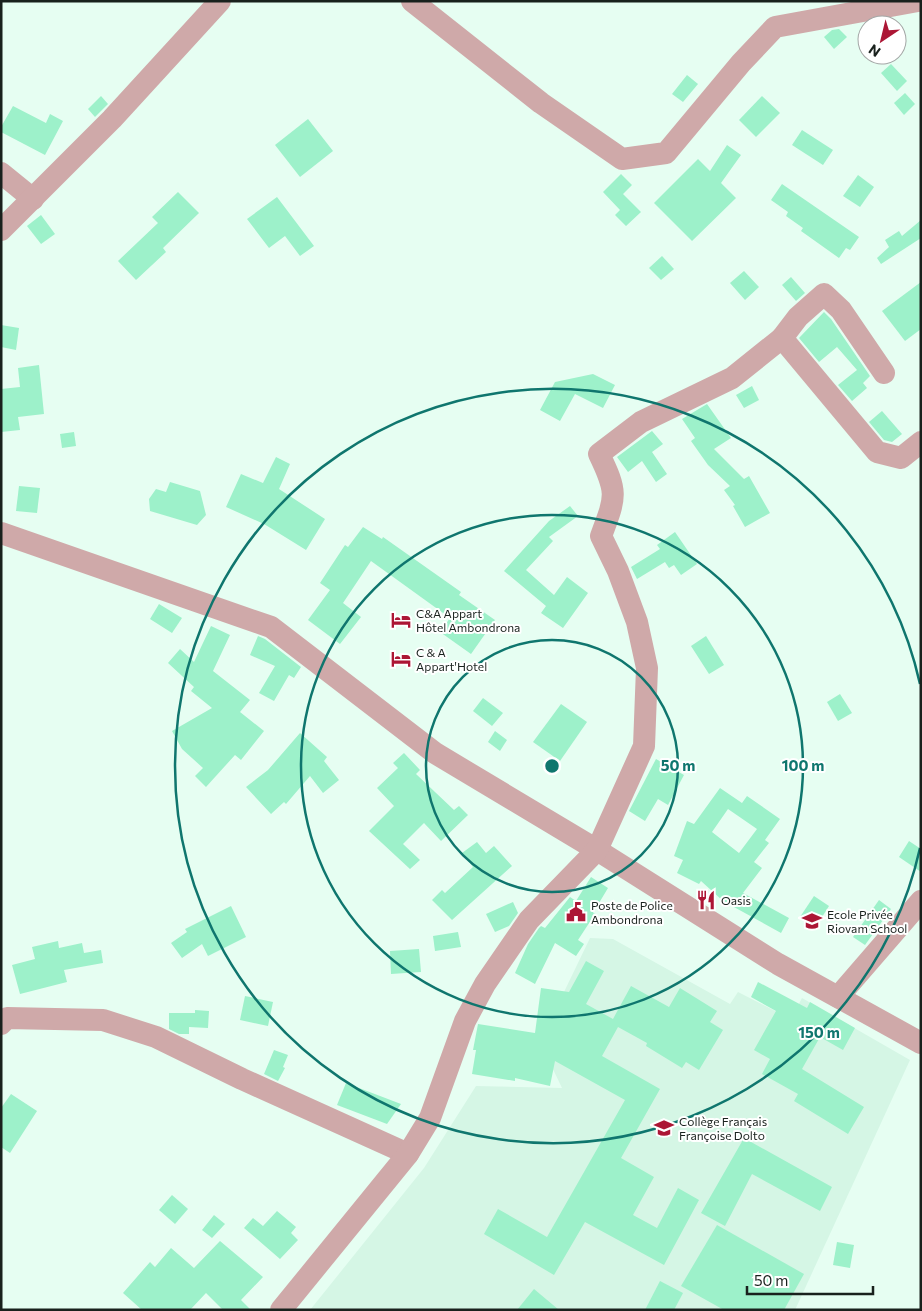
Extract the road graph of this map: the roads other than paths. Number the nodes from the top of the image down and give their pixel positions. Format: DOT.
graph roads {
  1 [pos="220,1"];
  2 [pos="412,1"];
  3 [pos="918,1"];
  4 [pos="1,173"];
  5 [pos="33,199"];
  6 [pos="1,230"];
  7 [pos="782,338"];
  8 [pos="884,372"];
  9 [pos="921,442"];
  10 [pos="1,533"];
  11 [pos="597,850"];
  12 [pos="921,901"];
  13 [pos="838,997"];
  14 [pos="1,1024"];
  15 [pos="921,1042"];
  16 [pos="408,1154"];
  17 [pos="281,1310"];
  1 -- 5 [label="street"];
  2 -- 3 [label="street"];
  4 -- 5 [label="street"];
  5 -- 6 [label="street"];
  7 -- 8 [label="street"];
  7 -- 9 [label="street"];
  7 -- 11 [label="street"];
  10 -- 11 [label="street"];
  11 -- 13 [label="street"];
  11 -- 16 [label="street"];
  12 -- 13 [label="street"];
  13 -- 15 [label="street"];
  14 -- 16 [label="street"];
  16 -- 17 [label="street"];
}
